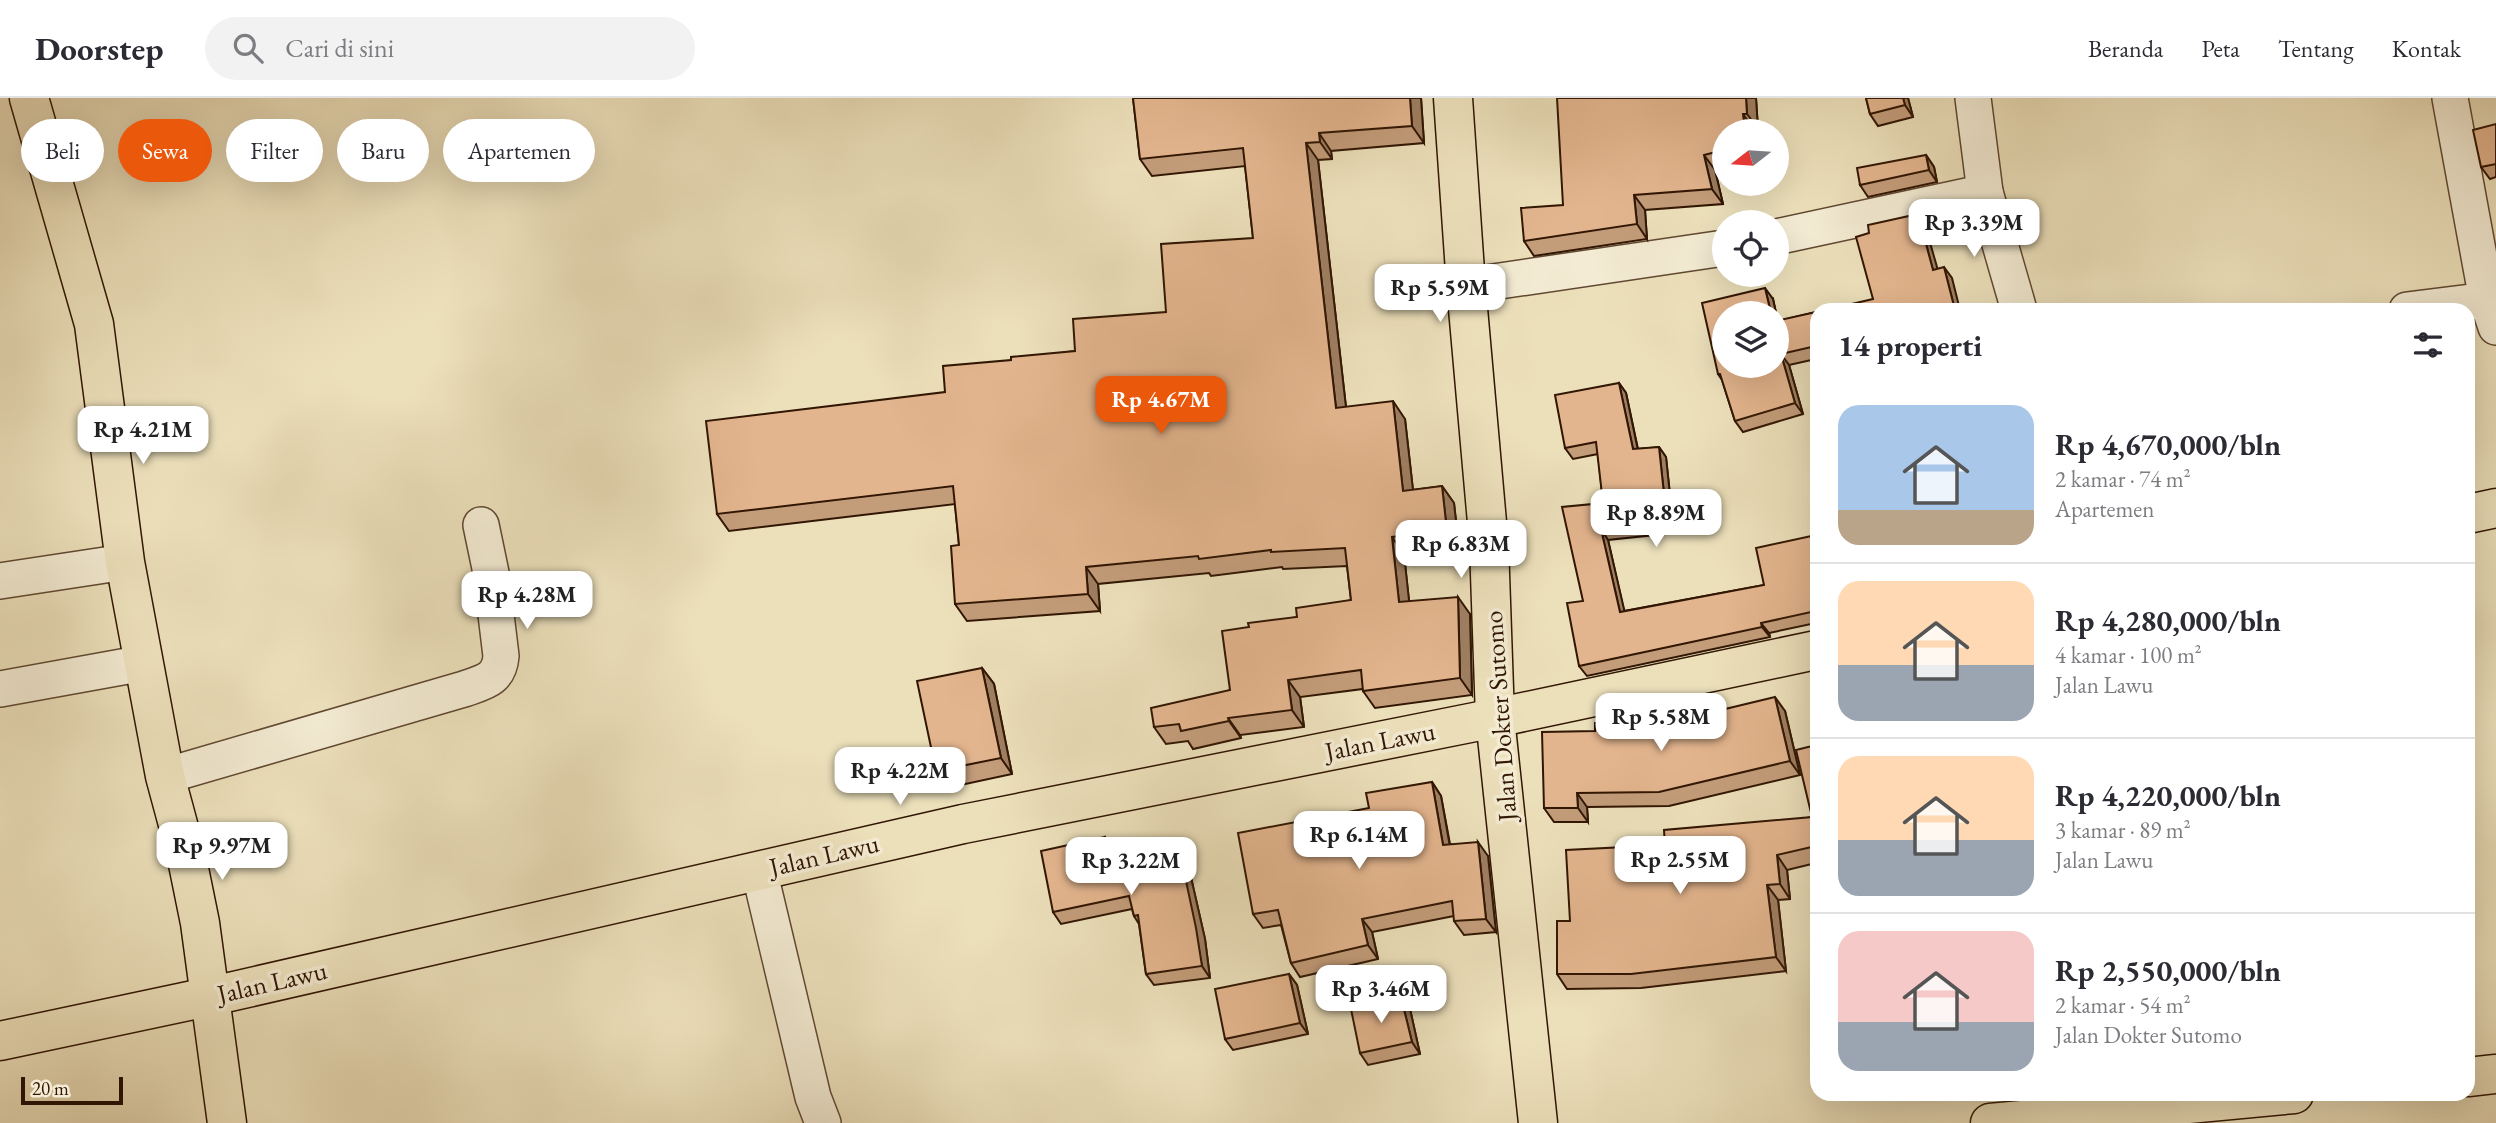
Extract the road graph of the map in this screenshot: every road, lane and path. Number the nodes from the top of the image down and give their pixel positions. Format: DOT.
graph roads {
  1 [pos="29,98"];
  2 [pos="1453,98"];
  3 [pos="1973,98"];
  4 [pos="2450,98"];
  5 [pos="1985,192"];
  6 [pos="1789,234"];
  7 [pos="1712,250"];
  8 [pos="1466,285"];
  9 [pos="2017,303"];
  10 [pos="2475,316"];
  11 [pos="2493,317"];
  12 [pos="2496,508"];
  13 [pos="2475,512"];
  14 [pos="481,525"];
  15 [pos="125,562"];
  16 [pos="0,581"];
  17 [pos="1810,651"];
  18 [pos="144,663"];
  19 [pos="0,689"];
  20 [pos="1495,718"];
  21 [pos="165,776"];
  22 [pos="759,870"];
  23 [pos="212,996"];
  24 [pos="0,1041"];
  25 [pos="2496,1074"];
  26 [pos="2475,1076"];
  27 [pos="2229,1101"];
  28 [pos="2063,1119"];
  29 [pos="227,1123"];
  30 [pos="823,1123"];
  31 [pos="1538,1123"];
  32 [pos="1990,1123"];
  1 -- 15 [label="main road"];
  2 -- 8 [label="main road, Jalan Dokter Sutomo"];
  3 -- 5 [label="street"];
  4 -- 11 [label="street"];
  5 -- 6 [label="street"];
  5 -- 9 [label="street"];
  7 -- 8 [label="street"];
  8 -- 20 [label="main road, Jalan Dokter Sutomo"];
  10 -- 11 [label="street"];
  12 -- 13 [label="main road"];
  14 -- 21 [label="street"];
  15 -- 16 [label="street"];
  15 -- 18 [label="main road"];
  17 -- 20 [label="main road, Jalan Lawu"];
  18 -- 19 [label="street"];
  18 -- 21 [label="main road"];
  20 -- 22 [label="main road, Jalan Lawu"];
  20 -- 31 [label="main road, Jalan Dokter Sutomo"];
  21 -- 23 [label="main road"];
  22 -- 23 [label="main road, Jalan Lawu"];
  22 -- 30 [label="street"];
  23 -- 24 [label="main road, Jalan Lawu"];
  23 -- 29 [label="main road"];
  25 -- 26 [label="main road"];
  27 -- 28 [label="main road"];
  28 -- 32 [label="main road"];
}
